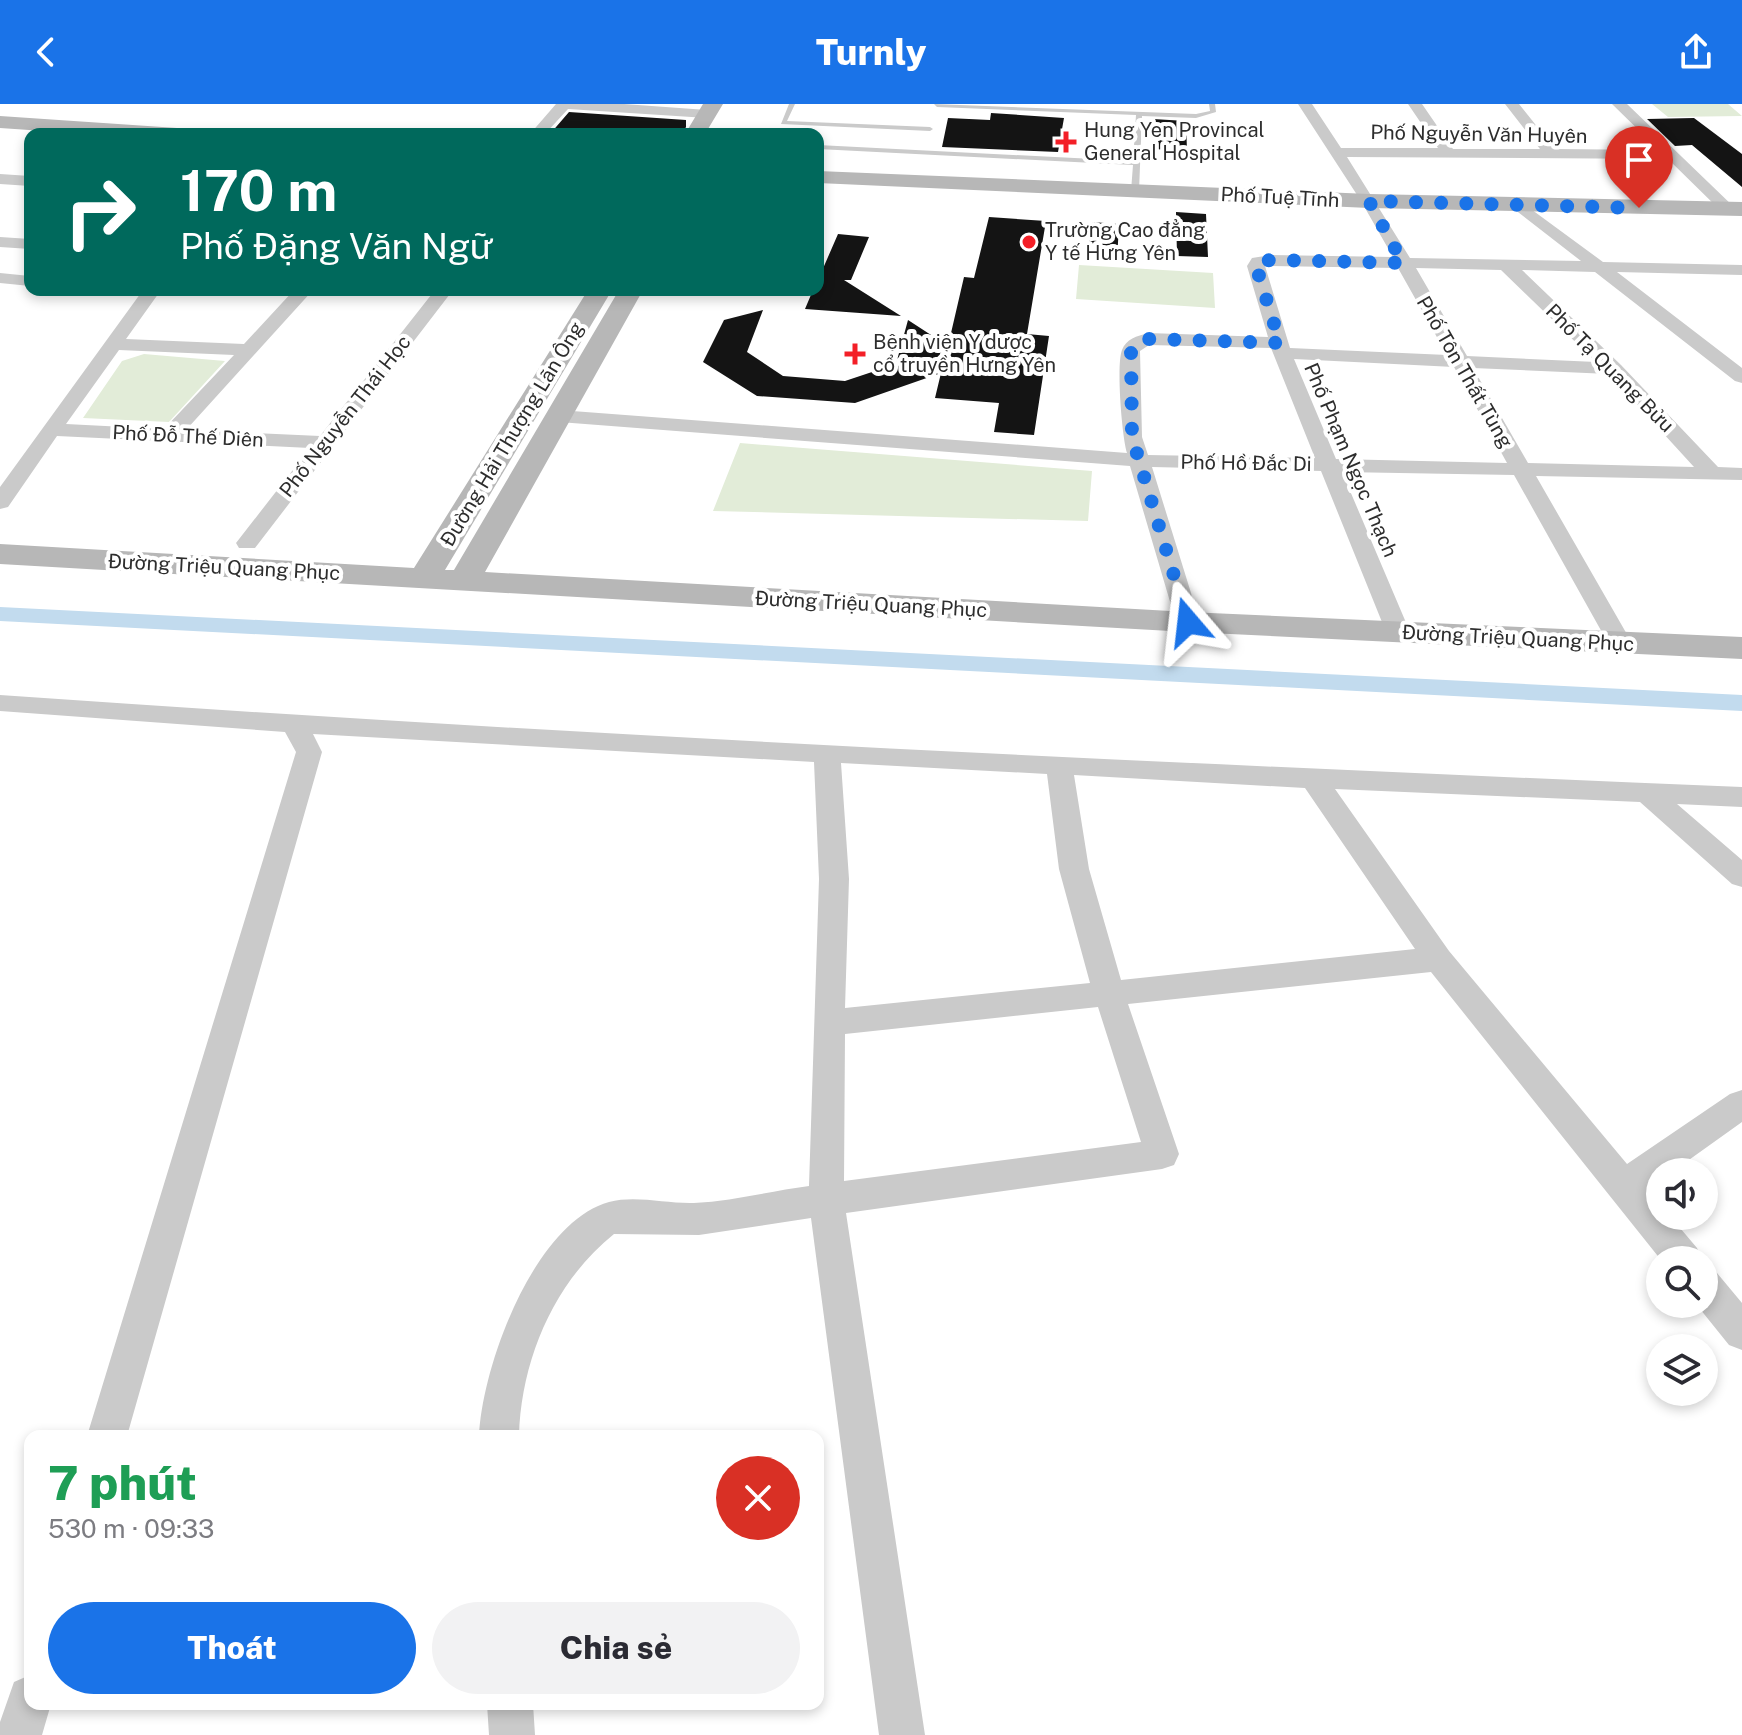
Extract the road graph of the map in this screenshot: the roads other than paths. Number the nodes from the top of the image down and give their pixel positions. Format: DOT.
graph roads {
  1 [pos="563,104"];
  2 [pos="792,104"];
  3 [pos="1212,104"];
  4 [pos="1305,104"];
  5 [pos="1415,104"];
  6 [pos="1512,104"];
  7 [pos="1619,104"];
  8 [pos="600,105"];
  9 [pos="937,105"];
  10 [pos="710,109"];
  11 [pos="1139,114"];
  12 [pos="0,122"];
  13 [pos="88,128"];
  14 [pos="542,128"];
  15 [pos="699,128"];
  16 [pos="930,129"];
  17 [pos="824,147"];
  18 [pos="1337,152"];
  19 [pos="930,153"];
  20 [pos="1449,153"];
  21 [pos="1551,154"];
  22 [pos="1669,155"];
  23 [pos="1135,163"];
  24 [pos="824,177"];
  25 [pos="0,179"];
  26 [pos="24,181"];
  27 [pos="1135,191"];
  28 [pos="1369,201"];
  29 [pos="1520,206"];
  30 [pos="1735,209"];
  31 [pos="0,242"];
  32 [pos="24,244"];
  33 [pos="1403,263"];
  34 [pos="1506,265"];
  35 [pos="1601,267"];
  36 [pos="1742,270"];
  37 [pos="0,278"];
  38 [pos="24,280"];
  39 [pos="148,296"];
  40 [pos="298,296"];
  41 [pos="439,296"];
  42 [pos="596,296"];
  43 [pos="628,296"];
  44 [pos="568,342"];
  45 [pos="115,344"];
  46 [pos="600,344"];
  47 [pos="1281,348"];
  48 [pos="249,350"];
  49 [pos="1458,360"];
  50 [pos="1614,369"];
  51 [pos="1742,377"];
  52 [pos="559,416"];
  53 [pos="53,430"];
  54 [pos="170,435"];
  55 [pos="323,442"];
  56 [pos="1139,461"];
  57 [pos="1329,465"];
  58 [pos="1520,468"];
  59 [pos="1712,473"];
  60 [pos="1742,474"];
  61 [pos="0,502"];
  62 [pos="0,530"];
  63 [pos="247,543"];
  64 [pos="0,554"];
  65 [pos="432,566"];
  66 [pos="471,568"];
  67 [pos="1188,622"];
  68 [pos="1398,632"];
  69 [pos="1620,643"];
  70 [pos="1742,648"];
  71 [pos="0,703"];
  72 [pos="294,724"];
  73 [pos="827,753"];
  74 [pos="1059,765"];
  75 [pos="1313,779"];
  76 [pos="1648,794"];
  77 [pos="1742,797"];
  78 [pos="1742,876"];
  79 [pos="1438,959"];
  80 [pos="1109,994"];
  81 [pos="829,1023"];
  82 [pos="1742,1104"];
  83 [pos="1624,1186"];
  84 [pos="826,1200"];
  85 [pos="1673,1246"];
  86 [pos="1718,1302"];
  87 [pos="1742,1332"];
  88 [pos="109,1430"];
  89 [pos="499,1430"];
  90 [pos="26,1710"];
  91 [pos="510,1710"];
  92 [pos="19,1735"];
  93 [pos="512,1735"];
  94 [pos="902,1735"];
  1 -- 8 [label="street"];
  1 -- 14 [label="street"];
  2 -- 16 [label="lane"];
  3 -- 11 [label="lane"];
  4 -- 18 [label="street, Phố Tôn Thất Tùng"];
  5 -- 20 [label="street"];
  6 -- 21 [label="street"];
  7 -- 22 [label="street"];
  8 -- 10 [label="street"];
  9 -- 11 [label="lane"];
  9 -- 16 [label="lane"];
  10 -- 15 [label="street"];
  11 -- 23 [label="lane"];
  12 -- 13 [label="street"];
  16 -- 19 [label="lane"];
  17 -- 19 [label="lane"];
  18 -- 20 [label="street, Phố Nguyễn Văn Huyên"];
  18 -- 28 [label="street, Phố Tôn Thất Tùng"];
  19 -- 23 [label="lane"];
  20 -- 21 [label="street, Phố Nguyễn Văn Huyên"];
  21 -- 22 [label="street, Phố Nguyễn Văn Huyên"];
  22 -- 30 [label="street"];
  23 -- 27 [label="lane"];
  24 -- 27 [label="street, Phố Tuệ Tĩnh"];
  25 -- 26 [label="street"];
  27 -- 28 [label="street, Phố Tuệ Tĩnh"];
  28 -- 29 [label="street, Phố Tuệ Tĩnh"];
  28 -- 33 [label="street, Phố Tôn Thất Tùng"];
  29 -- 30 [label="street, Phố Tuệ Tĩnh"];
  29 -- 35 [label="street"];
  31 -- 32 [label="street"];
  33 -- 34 [label="street, Phố Phạm Ngọc Thạch"];
  33 -- 47 [label="street, Phố Phạm Ngọc Thạch"];
  33 -- 49 [label="street, Phố Tôn Thất Tùng"];
  34 -- 35 [label="street, Phố Phạm Ngọc Thạch"];
  34 -- 50 [label="street, Phố Tạ Quang Bửu"];
  35 -- 36 [label="street, Phố Phạm Ngọc Thạch"];
  35 -- 51 [label="street"];
  37 -- 38 [label="street"];
  39 -- 45 [label="street"];
  40 -- 48 [label="street"];
  41 -- 55 [label="street, Phố Nguyễn Thái Học"];
  42 -- 44 [label="street, Đường Hải Thượng Lãn Ông"];
  43 -- 46 [label="street, Đường Hải Thượng Lãn Ông"];
  44 -- 46 [label="street"];
  44 -- 65 [label="street, Đường Hải Thượng Lãn Ông"];
  45 -- 48 [label="street"];
  45 -- 53 [label="street"];
  46 -- 52 [label="street, Đường Hải Thượng Lãn Ông"];
  47 -- 49 [label="street"];
  47 -- 56 [label="street"];
  47 -- 57 [label="street, Phố Phạm Ngọc Thạch"];
  48 -- 54 [label="street"];
  49 -- 50 [label="street"];
  49 -- 58 [label="street, Phố Tôn Thất Tùng"];
  50 -- 59 [label="street, Phố Tạ Quang Bửu"];
  52 -- 56 [label="street, Phố Hồ Đắc Di"];
  52 -- 66 [label="street, Đường Hải Thượng Lãn Ông"];
  53 -- 54 [label="street, Phố Đỗ Thế Diên"];
  53 -- 61 [label="street"];
  54 -- 55 [label="street, Phố Đỗ Thế Diên"];
  55 -- 63 [label="street, Phố Nguyễn Thái Học"];
  56 -- 57 [label="street, Phố Hồ Đắc Di"];
  56 -- 67 [label="street"];
  57 -- 58 [label="street, Phố Hồ Đắc Di"];
  57 -- 68 [label="street, Phố Phạm Ngọc Thạch"];
  58 -- 59 [label="street, Phố Hồ Đắc Di"];
  58 -- 69 [label="street, Phố Tôn Thất Tùng"];
  59 -- 60 [label="street, Phố Hồ Đắc Di"];
  62 -- 63 [label="street, Đường Triệu Quang Phục"];
  63 -- 65 [label="street, Đường Triệu Quang Phục"];
  64 -- 65 [label="street, Đường Triệu Quang Phục"];
  65 -- 66 [label="street, Đường Triệu Quang Phục"];
  66 -- 67 [label="street, Đường Triệu Quang Phục"];
  67 -- 68 [label="street, Đường Triệu Quang Phục"];
  68 -- 69 [label="street, Đường Triệu Quang Phục"];
  69 -- 70 [label="street, Đường Triệu Quang Phục"];
  71 -- 72 [label="street"];
  72 -- 73 [label="street"];
  72 -- 88 [label="street"];
  73 -- 74 [label="street"];
  73 -- 81 [label="street"];
  74 -- 75 [label="street"];
  74 -- 80 [label="street"];
  75 -- 76 [label="street"];
  75 -- 79 [label="street"];
  76 -- 77 [label="street"];
  76 -- 78 [label="street"];
  79 -- 80 [label="street"];
  79 -- 83 [label="street"];
  80 -- 81 [label="street"];
  80 -- 84 [label="street"];
  81 -- 84 [label="street"];
  82 -- 83 [label="street"];
  83 -- 85 [label="street"];
  84 -- 89 [label="street"];
  84 -- 94 [label="street"];
  86 -- 87 [label="street"];
  90 -- 92 [label="street"];
  91 -- 93 [label="street"];
}
